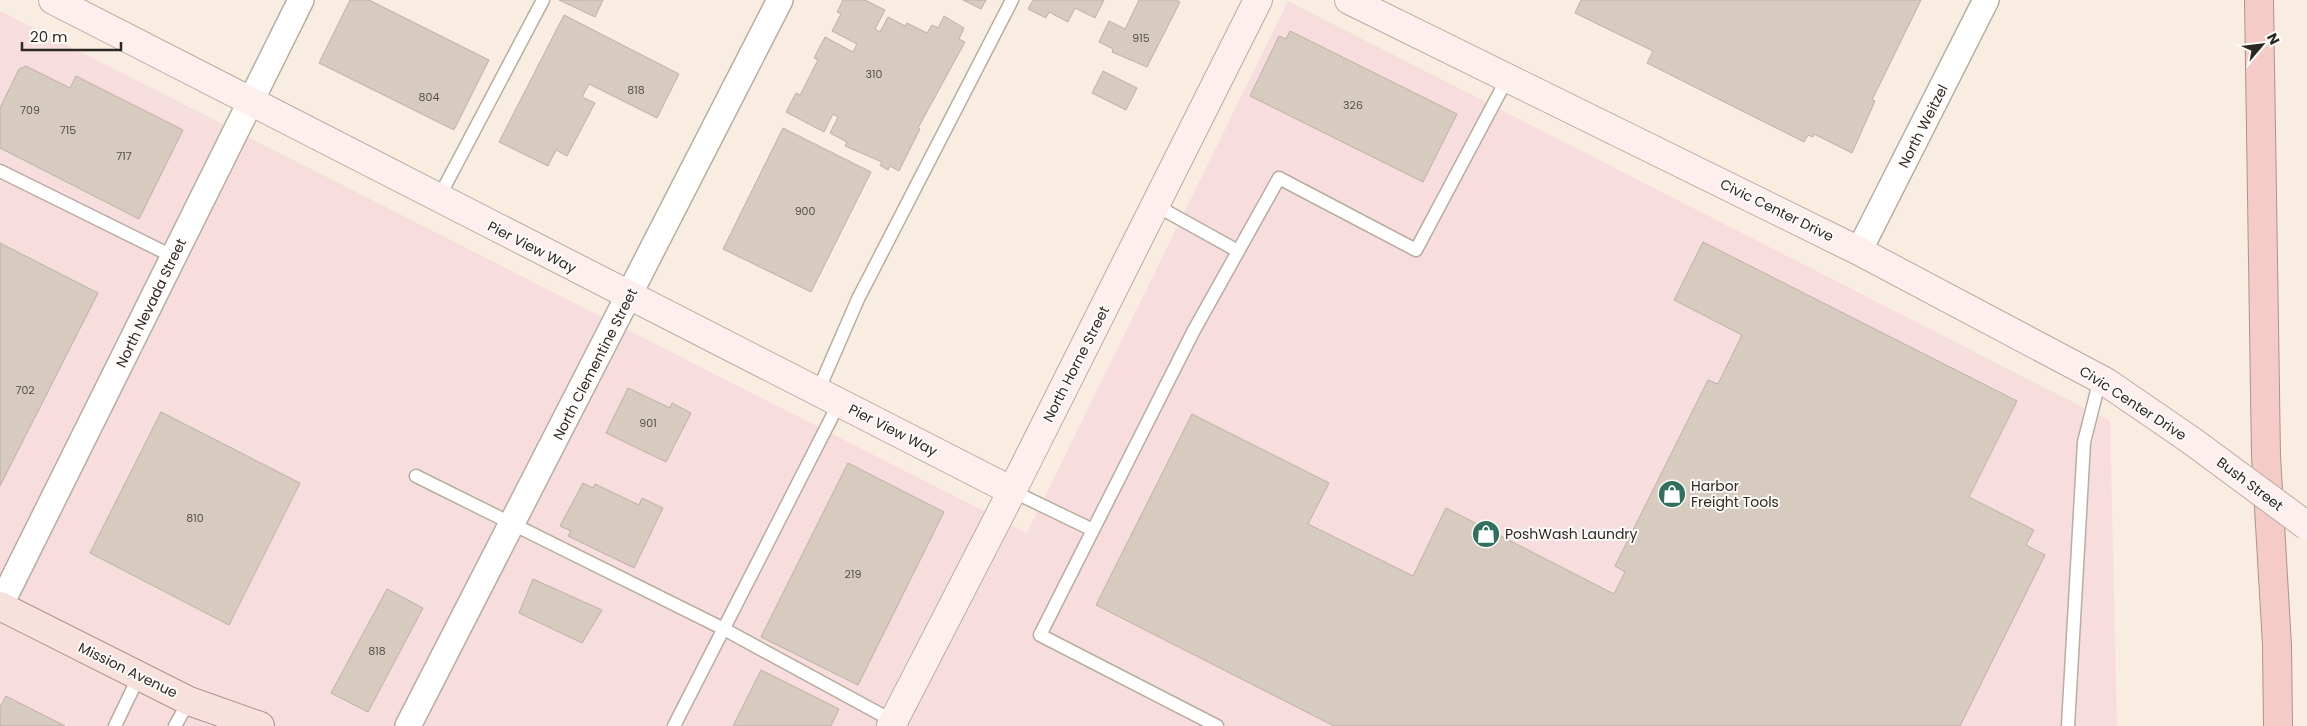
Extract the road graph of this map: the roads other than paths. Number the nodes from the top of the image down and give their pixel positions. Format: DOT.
graph roads {
  1 [pos="53,0"];
  2 [pos="301,0"];
  3 [pos="543,0"];
  4 [pos="780,0"];
  5 [pos="1012,0"];
  6 [pos="1258,0"];
  7 [pos="1350,0"];
  8 [pos="1986,0"];
  9 [pos="2259,0"];
  10 [pos="1508,77"];
  11 [pos="249,101"];
  12 [pos="0,171"];
  13 [pos="438,199"];
  14 [pos="1156,205"];
  15 [pos="1238,251"];
  16 [pos="1859,251"];
  17 [pos="174,257"];
  18 [pos="629,296"];
  19 [pos="2100,379"];
  20 [pos="828,397"];
  21 [pos="2192,441"];
  22 [pos="416,476"];
  23 [pos="1012,491"];
  24 [pos="514,524"];
  25 [pos="2307,526"];
  26 [pos="1093,530"];
  27 [pos="0,606"];
  28 [pos="722,628"];
  29 [pos="140,676"];
  30 [pos="189,701"];
  31 [pos="892,723"];
  32 [pos="114,726"];
  33 [pos="175,726"];
  34 [pos="260,726"];
  35 [pos="408,726"];
  36 [pos="674,726"];
  37 [pos="1217,726"];
  38 [pos="2068,726"];
  39 [pos="2278,726"];
  1 -- 11 [label="street, Pier View Way"];
  2 -- 11 [label="street, North Nevada Street"];
  3 -- 13 [label="lane"];
  4 -- 18 [label="street, North Clementine Street"];
  5 -- 20 [label="lane"];
  6 -- 14 [label="street, North Horne Street"];
  7 -- 10 [label="street, Civic Center Drive"];
  8 -- 16 [label="street, North Weitzel"];
  9 -- 39 [label="highway"];
  10 -- 15 [label="lane"];
  10 -- 16 [label="street, Civic Center Drive"];
  11 -- 13 [label="street, Pier View Way"];
  11 -- 17 [label="street, North Nevada Street"];
  12 -- 17 [label="lane"];
  13 -- 18 [label="street, Pier View Way"];
  14 -- 15 [label="lane"];
  14 -- 23 [label="street, North Horne Street"];
  15 -- 26 [label="lane"];
  16 -- 19 [label="street, Civic Center Drive"];
  17 -- 27 [label="street, North Nevada Street"];
  18 -- 20 [label="street, Pier View Way"];
  18 -- 24 [label="street, North Clementine Street"];
  19 -- 21 [label="street, Civic Center Drive"];
  19 -- 38 [label="lane"];
  20 -- 23 [label="street, Pier View Way"];
  20 -- 28 [label="lane"];
  21 -- 25 [label="street, Bush Street, bridge"];
  22 -- 24 [label="lane"];
  23 -- 26 [label="lane"];
  23 -- 31 [label="street, North Horne Street"];
  24 -- 28 [label="lane"];
  24 -- 35 [label="street, North Clementine Street"];
  26 -- 37 [label="lane"];
  27 -- 29 [label="main road, Mission Avenue"];
  28 -- 31 [label="lane"];
  28 -- 36 [label="lane"];
  29 -- 30 [label="main road, Mission Avenue"];
  29 -- 32 [label="lane"];
  30 -- 33 [label="lane"];
  30 -- 34 [label="main road, Mission Avenue"];
}
